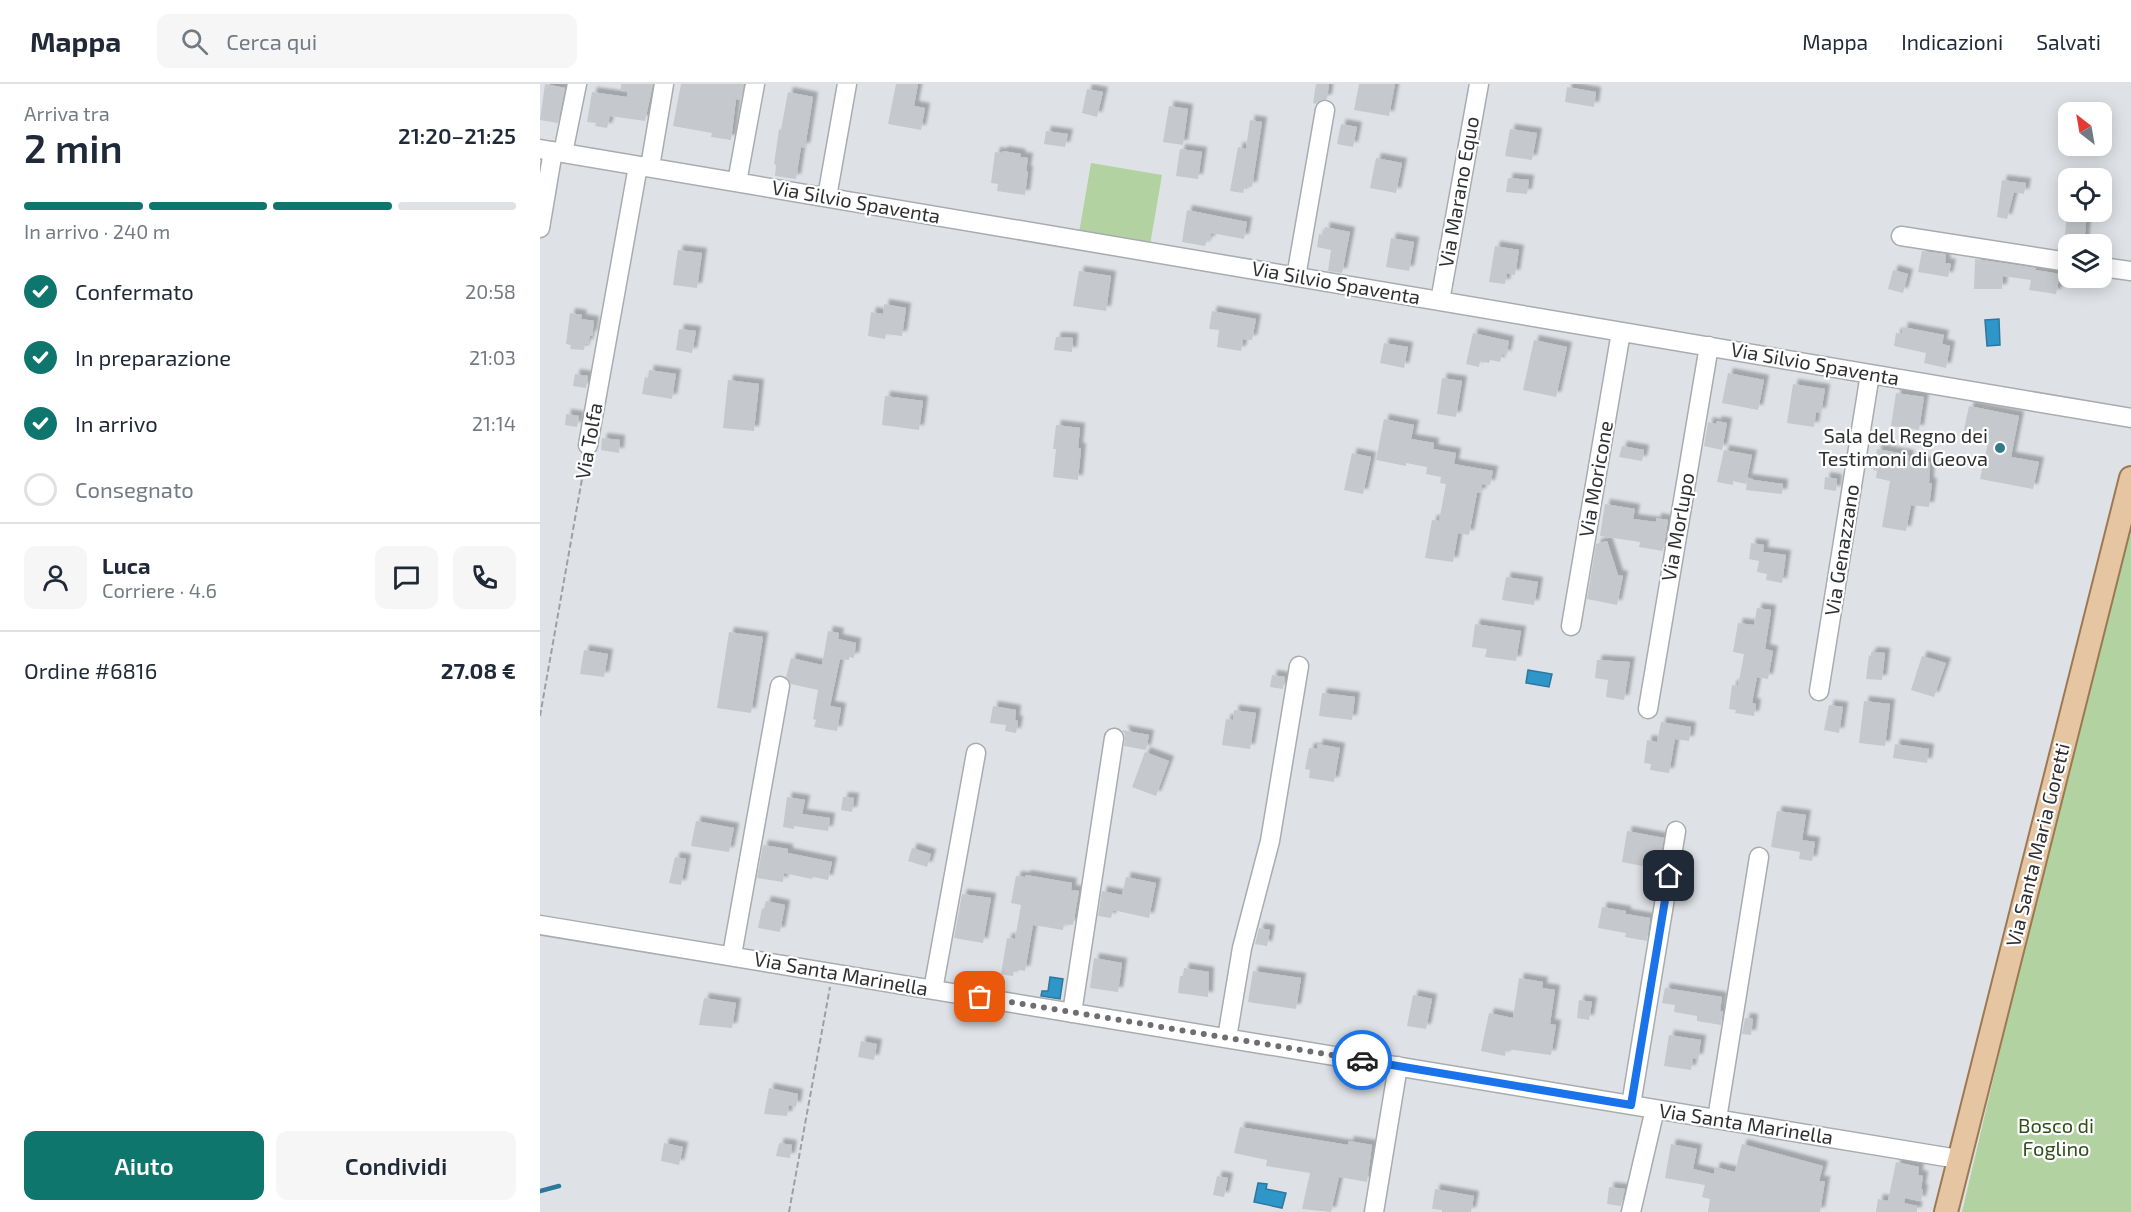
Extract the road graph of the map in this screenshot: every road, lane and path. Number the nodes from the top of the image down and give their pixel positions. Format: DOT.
graph roads {
  1 [pos="577,84"];
  2 [pos="664,84"];
  3 [pos="755,84"];
  4 [pos="847,84"];
  5 [pos="1479,84"];
  6 [pos="1325,110"];
  7 [pos="552,151"];
  8 [pos="644,166"];
  9 [pos="737,182"];
  10 [pos="827,197"];
  11 [pos="540,228"];
  12 [pos="1901,236"];
  13 [pos="2058,260"];
  14 [pos="2112,268"];
  15 [pos="2131,271"];
  16 [pos="1296,277"];
  17 [pos="1440,301"];
  18 [pos="1621,332"];
  19 [pos="1708,346"];
  20 [pos="1870,374"];
  21 [pos="2131,418"];
  22 [pos="588,445"];
  23 [pos="2131,478"];
  24 [pos="1570,626"];
  25 [pos="1299,666"];
  26 [pos="780,686"];
  27 [pos="1819,691"];
  28 [pos="1648,709"];
  29 [pos="540,716"];
  30 [pos="1114,738"];
  31 [pos="976,753"];
  32 [pos="1676,831"];
  33 [pos="1759,857"];
  34 [pos="540,925"];
  35 [pos="732,955"];
  36 [pos="832,973"];
  37 [pos="933,990"];
  38 [pos="1072,1012"];
  39 [pos="1227,1038"];
  40 [pos="1398,1066"];
  41 [pos="1631,1105"];
  42 [pos="1656,1109"];
  43 [pos="1718,1119"];
  44 [pos="1958,1158"];
  45 [pos="789,1212"];
  46 [pos="1374,1212"];
  47 [pos="1631,1212"];
  48 [pos="1946,1212"];
  1 -- 7 [label="street"];
  2 -- 8 [label="street, Via Tolfa"];
  3 -- 9 [label="street"];
  4 -- 10 [label="street"];
  5 -- 17 [label="street, Via Marano Equo"];
  6 -- 16 [label="street"];
  7 -- 8 [label="street, Via Silvio Spaventa"];
  7 -- 11 [label="street"];
  8 -- 9 [label="street, Via Silvio Spaventa"];
  8 -- 22 [label="street, Via Tolfa"];
  9 -- 10 [label="street, Via Silvio Spaventa"];
  10 -- 16 [label="street, Via Silvio Spaventa"];
  12 -- 13 [label="street"];
  14 -- 15 [label="street"];
  16 -- 17 [label="street, Via Silvio Spaventa"];
  17 -- 18 [label="street, Via Silvio Spaventa"];
  18 -- 19 [label="street, Via Silvio Spaventa"];
  18 -- 24 [label="street, Via Moricone"];
  19 -- 20 [label="street, Via Silvio Spaventa"];
  19 -- 28 [label="street, Via Morlupo"];
  20 -- 21 [label="street, Via Silvio Spaventa"];
  20 -- 27 [label="street, Via Genazzano"];
  22 -- 29 [label="path, Via Tolfa"];
  23 -- 44 [label="main road, Via Santa Maria Goretti"];
  25 -- 39 [label="street"];
  26 -- 35 [label="street"];
  30 -- 38 [label="street"];
  31 -- 37 [label="street"];
  32 -- 41 [label="street"];
  33 -- 43 [label="street"];
  34 -- 35 [label="street, Via Santa Marinella"];
  35 -- 36 [label="street, Via Santa Marinella"];
  36 -- 37 [label="street, Via Santa Marinella"];
  36 -- 45 [label="path"];
  37 -- 38 [label="street, Via Santa Marinella"];
  38 -- 39 [label="street, Via Santa Marinella"];
  39 -- 40 [label="street, Via Santa Marinella"];
  40 -- 41 [label="street, Via Santa Marinella"];
  40 -- 46 [label="street"];
  41 -- 42 [label="street, Via Santa Marinella"];
  42 -- 43 [label="street, Via Santa Marinella"];
  42 -- 47 [label="street"];
  43 -- 44 [label="street, Via Santa Marinella"];
  44 -- 48 [label="main road, Via Santa Maria Goretti"];
}
